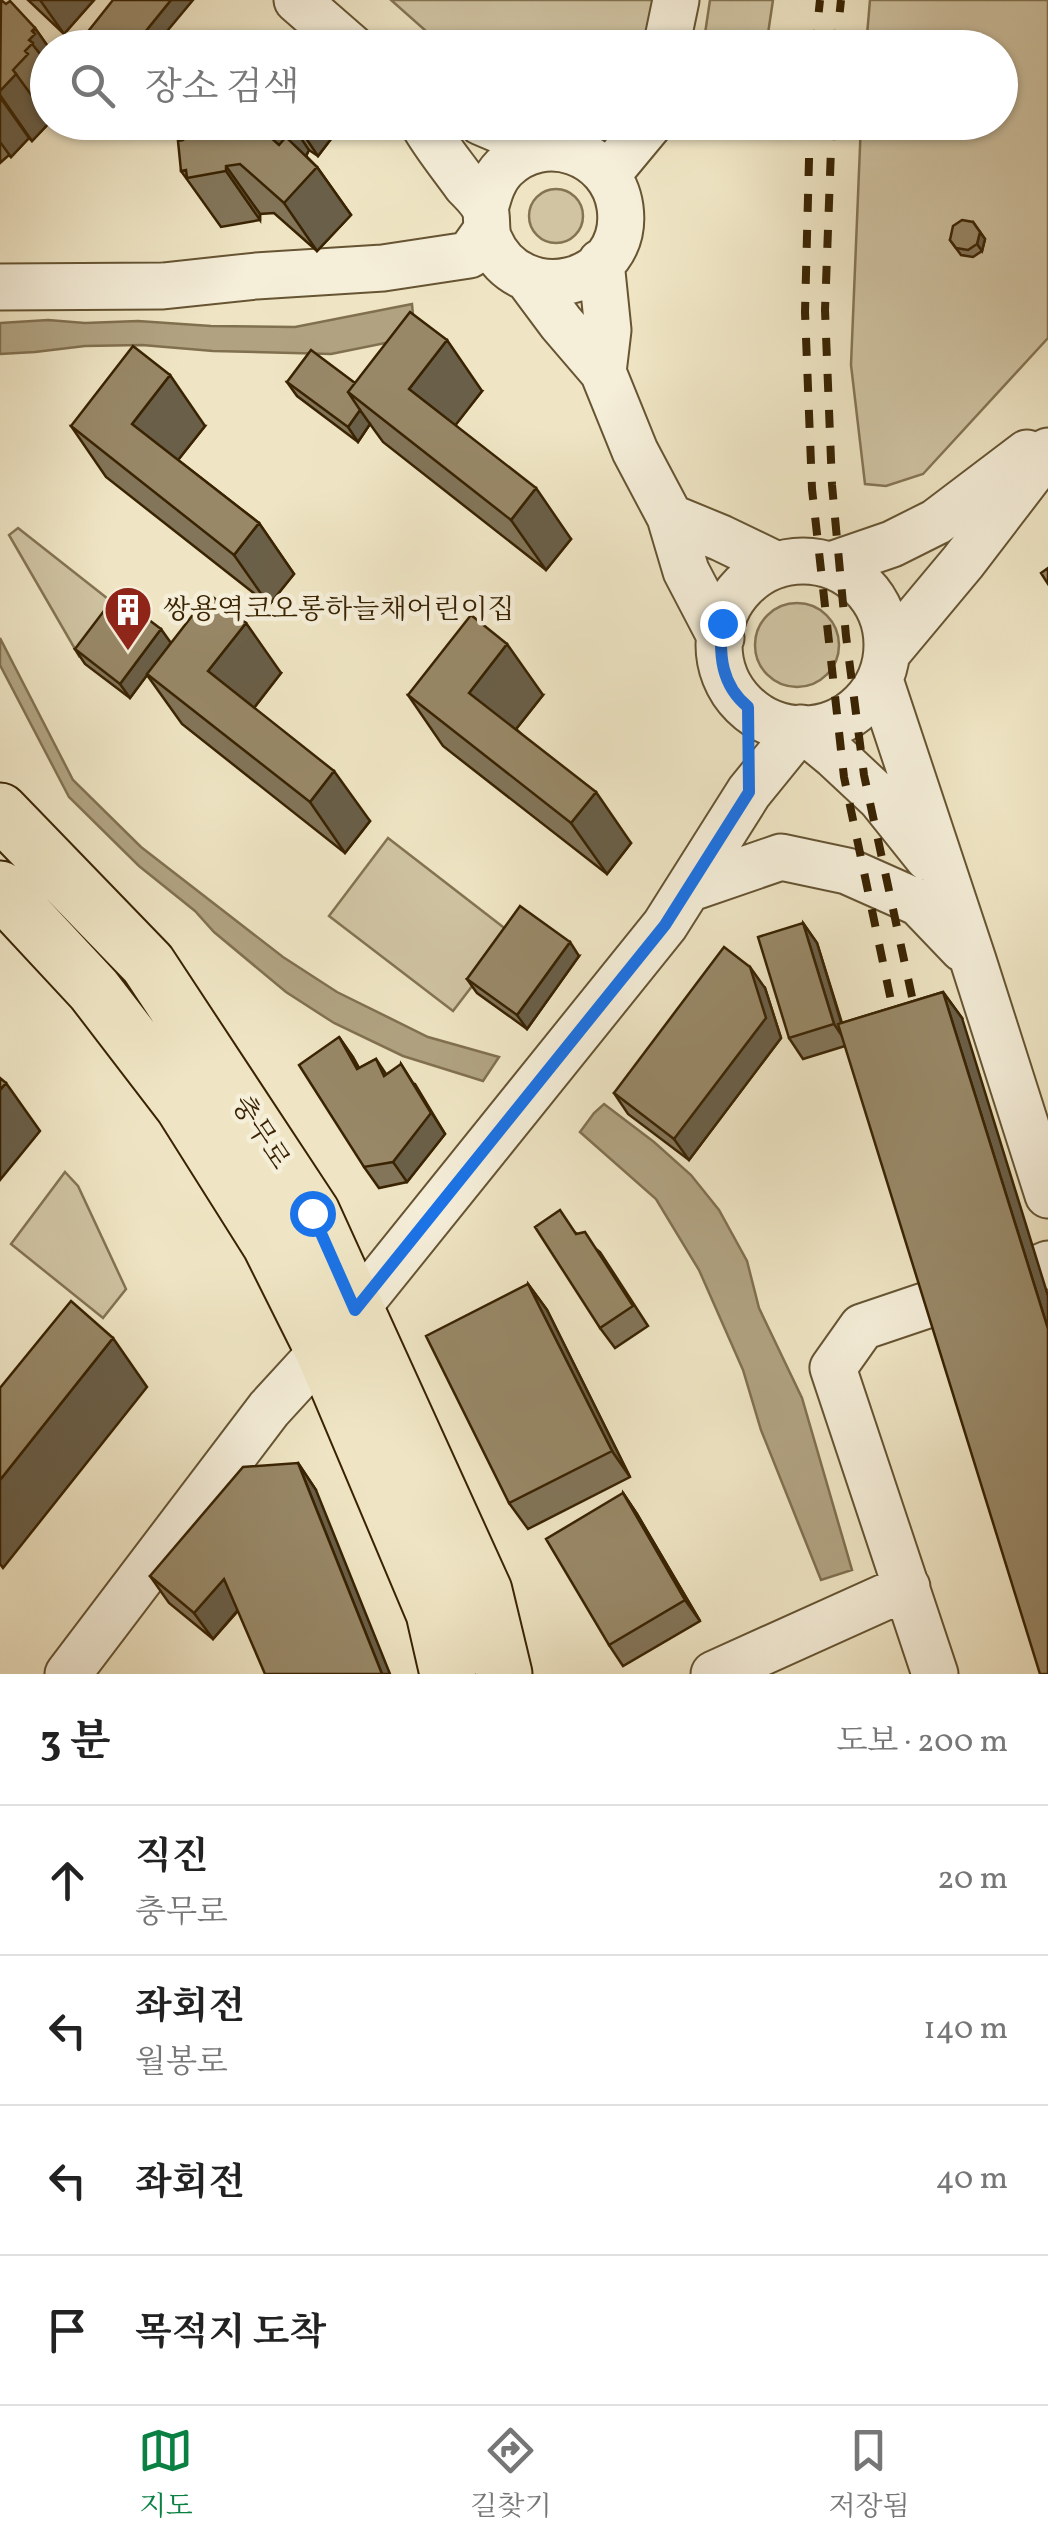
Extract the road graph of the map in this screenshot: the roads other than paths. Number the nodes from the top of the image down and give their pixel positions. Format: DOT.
graph roads {
  1 [pos="298,0"];
  2 [pos="676,0"];
  3 [pos="332,30"];
  4 [pos="670,30"];
  5 [pos="433,140"];
  6 [pos="523,140"];
  7 [pos="636,140"];
  8 [pos="542,148"];
  9 [pos="607,175"];
  10 [pos="496,248"];
  11 [pos="601,262"];
  12 [pos="0,286"];
  13 [pos="603,372"];
  14 [pos="1048,436"];
  15 [pos="1048,451"];
  16 [pos="670,517"];
  17 [pos="777,565"];
  18 [pos="831,565"];
  19 [pos="720,638"];
  20 [pos="883,666"];
  21 [pos="748,707"];
  22 [pos="801,728"];
  23 [pos="749,792"];
  24 [pos="0,811"];
  25 [pos="944,879"];
  26 [pos="688,889"];
  27 [pos="0,890"];
  28 [pos="973,960"];
  29 [pos="1048,1195"];
  30 [pos="934,1303"];
  31 [pos="339,1330"];
  32 [pos="907,1587"];
  33 [pos="106,1655"];
  34 [pos="68,1674"];
  35 [pos="448,1674"];
  36 [pos="504,1674"];
  37 [pos="714,1674"];
  38 [pos="935,1674"];
  1 -- 3 [label="street"];
  2 -- 4 [label="street"];
  5 -- 10 [label="street"];
  6 -- 8 [label="street"];
  7 -- 9 [label="street"];
  8 -- 9 [label="street"];
  8 -- 10 [label="street"];
  9 -- 11 [label="street"];
  10 -- 11 [label="street"];
  10 -- 12 [label="street"];
  10 -- 13 [label="street"];
  11 -- 13 [label="street"];
  13 -- 16 [label="street"];
  14 -- 18 [label="street"];
  15 -- 20 [label="street"];
  16 -- 17 [label="street"];
  16 -- 19 [label="street"];
  17 -- 18 [label="street"];
  17 -- 19 [label="street"];
  18 -- 20 [label="street"];
  19 -- 21 [label="street"];
  20 -- 22 [label="street"];
  20 -- 25 [label="street"];
  21 -- 22 [label="street"];
  21 -- 23 [label="street"];
  22 -- 23 [label="street"];
  22 -- 25 [label="street"];
  23 -- 26 [label="street"];
  24 -- 31 [label="main road, 충무로"];
  25 -- 28 [label="street"];
  26 -- 28 [label="street"];
  26 -- 31 [label="street"];
  27 -- 31 [label="main road, 충무로"];
  28 -- 29 [label="street"];
  30 -- 32 [label="street"];
  31 -- 33 [label="street"];
  31 -- 35 [label="main road, 충무로"];
  31 -- 36 [label="main road, 충무로"];
  32 -- 37 [label="street"];
  32 -- 38 [label="street"];
  33 -- 34 [label="street"];
}
